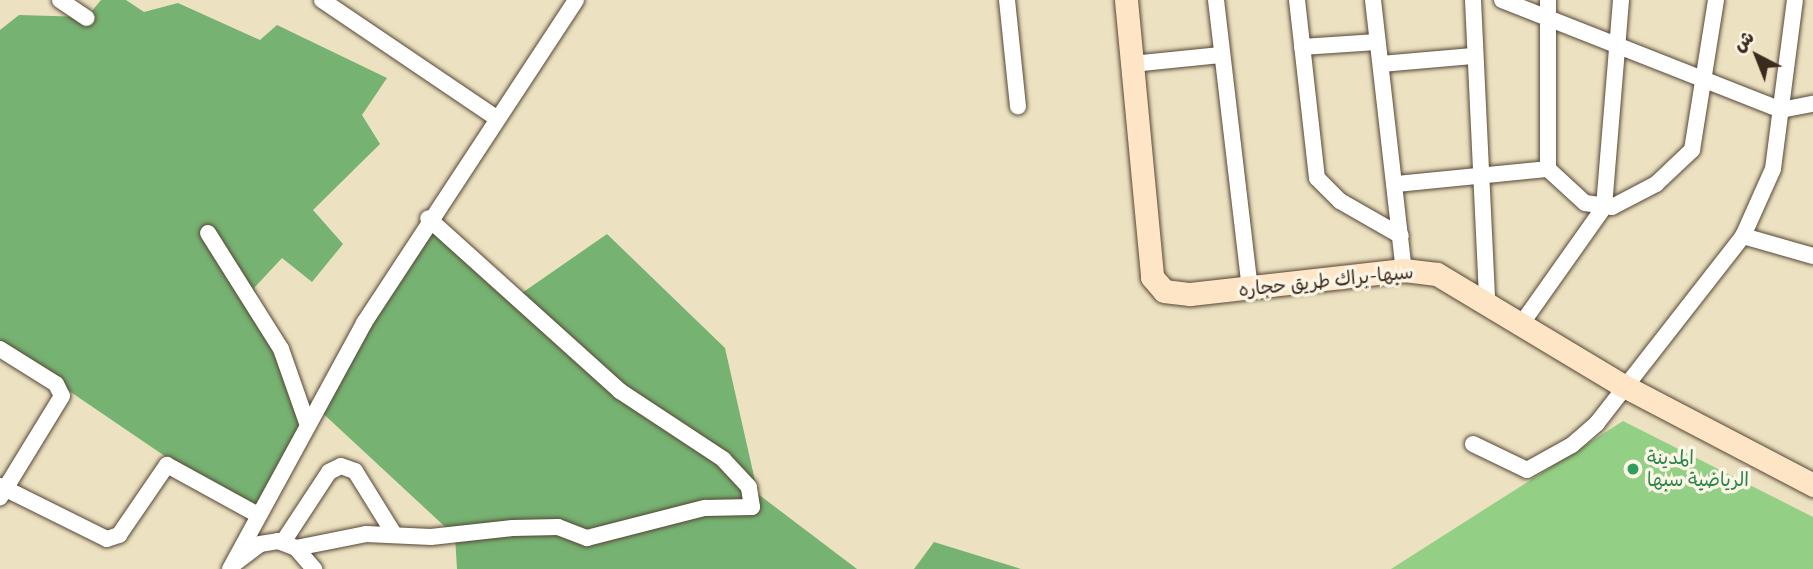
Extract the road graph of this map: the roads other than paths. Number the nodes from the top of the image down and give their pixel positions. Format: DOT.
graph roads {
  1 [pos="60,0"];
  2 [pos="322,0"];
  3 [pos="576,0"];
  4 [pos="1007,0"];
  5 [pos="1126,0"];
  6 [pos="1216,0"];
  7 [pos="1297,0"];
  8 [pos="1373,0"];
  9 [pos="1473,0"];
  10 [pos="1502,0"];
  11 [pos="1548,0"];
  12 [pos="1621,0"];
  13 [pos="1716,0"];
  14 [pos="1795,0"];
  15 [pos="88,18"];
  16 [pos="1547,20"];
  17 [pos="1377,42"];
  18 [pos="1617,45"];
  19 [pos="1302,47"];
  20 [pos="1222,55"];
  21 [pos="1473,56"];
  22 [pos="1132,64"];
  23 [pos="1381,64"];
  24 [pos="1704,79"];
  25 [pos="1813,104"];
  26 [pos="1017,106"];
  27 [pos="1781,110"];
  28 [pos="495,117"];
  29 [pos="1548,169"];
  30 [pos="1479,175"];
  31 [pos="1397,184"];
  32 [pos="1604,207"];
  33 [pos="428,218"];
  34 [pos="208,233"];
  35 [pos="1401,236"];
  36 [pos="1743,236"];
  37 [pos="1813,256"];
  38 [pos="1404,270"];
  39 [pos="1250,289"];
  40 [pos="1487,300"];
  41 [pos="1522,323"];
  42 [pos="0,349"];
  43 [pos="1622,385"];
  44 [pos="307,423"];
  45 [pos="1474,444"];
  46 [pos="1813,485"];
  47 [pos="2,491"];
  48 [pos="258,515"];
  49 [pos="394,534"];
  50 [pos="290,545"];
  51 [pos="232,567"];
  52 [pos="314,569"];
  1 -- 15 [label="street"];
  2 -- 28 [label="street"];
  3 -- 28 [label="street"];
  4 -- 26 [label="street"];
  5 -- 22 [label="main road, سبها-براك طريق حجاره"];
  6 -- 20 [label="street"];
  7 -- 19 [label="street"];
  8 -- 17 [label="street"];
  9 -- 21 [label="street"];
  10 -- 16 [label="street"];
  11 -- 16 [label="street"];
  12 -- 18 [label="street"];
  13 -- 24 [label="street"];
  14 -- 27 [label="street"];
  16 -- 18 [label="street"];
  16 -- 29 [label="street"];
  17 -- 19 [label="street"];
  17 -- 23 [label="street"];
  18 -- 24 [label="street"];
  18 -- 32 [label="street"];
  19 -- 35 [label="street"];
  20 -- 22 [label="street"];
  20 -- 39 [label="street"];
  21 -- 23 [label="street"];
  21 -- 30 [label="street"];
  22 -- 39 [label="main road, سبها-براك طريق حجاره"];
  23 -- 31 [label="street"];
  24 -- 27 [label="street"];
  24 -- 32 [label="street"];
  25 -- 27 [label="street"];
  27 -- 36 [label="street"];
  28 -- 33 [label="street"];
  29 -- 30 [label="street"];
  29 -- 32 [label="street"];
  30 -- 31 [label="street"];
  30 -- 40 [label="street"];
  31 -- 35 [label="street"];
  32 -- 41 [label="street"];
  33 -- 44 [label="street"];
  33 -- 49 [label="street"];
  34 -- 44 [label="street"];
  35 -- 38 [label="street"];
  36 -- 37 [label="street"];
  36 -- 43 [label="street"];
  38 -- 39 [label="main road, سبها-براك طريق حجاره"];
  38 -- 40 [label="main road, سبها-براك طريق حجاره"];
  40 -- 41 [label="main road, سبها-براك طريق حجاره"];
  41 -- 43 [label="main road, سبها-براك طريق حجاره"];
  42 -- 47 [label="street"];
  43 -- 45 [label="street"];
  43 -- 46 [label="main road, سبها-براك طريق حجاره"];
  44 -- 48 [label="street"];
  47 -- 48 [label="street"];
  48 -- 51 [label="street"];
  49 -- 50 [label="street"];
  49 -- 50 [label="street"];
  50 -- 51 [label="street"];
  50 -- 52 [label="street"];
}
